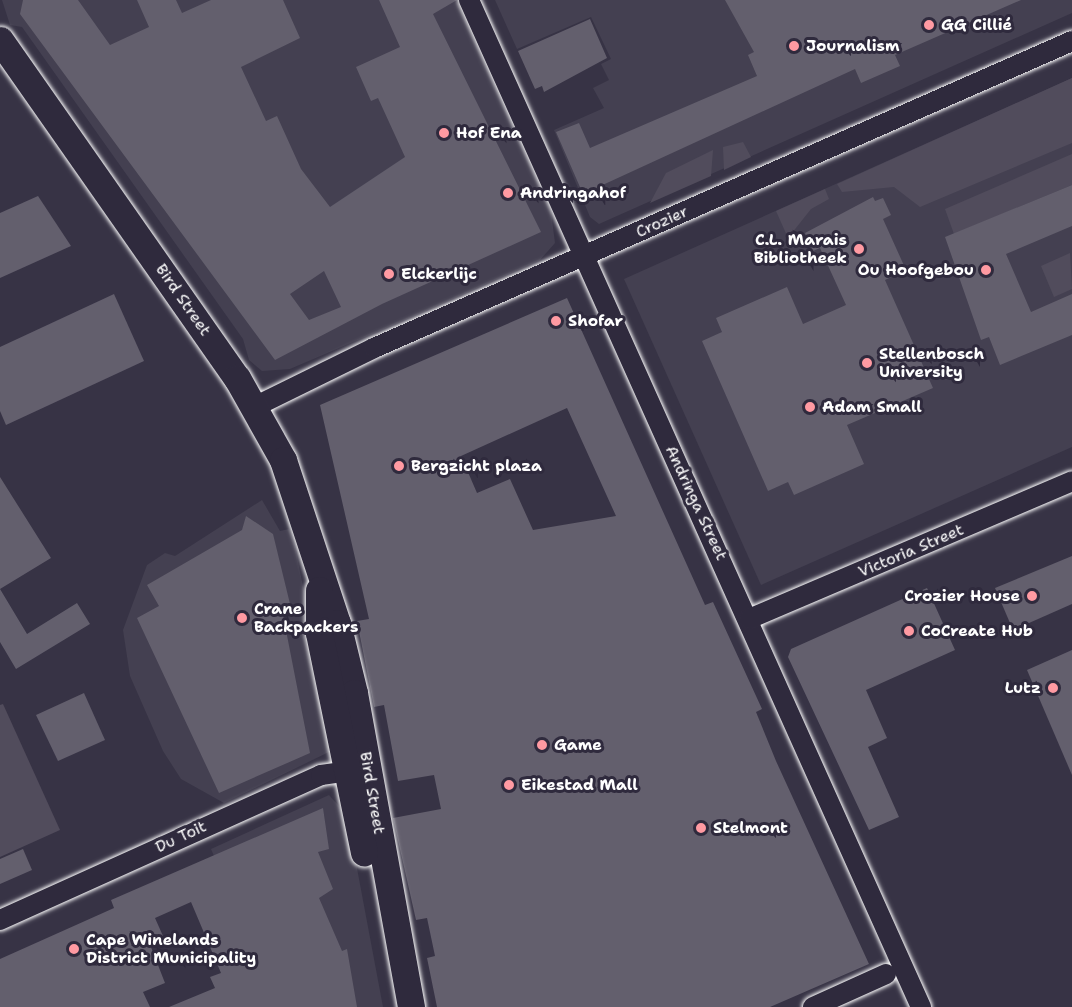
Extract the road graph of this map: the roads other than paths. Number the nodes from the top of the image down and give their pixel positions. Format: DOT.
graph roads {
  1 [pos="469,0"];
  2 [pos="0,40"];
  3 [pos="1072,41"];
  4 [pos="582,257"];
  5 [pos="254,407"];
  6 [pos="1072,481"];
  7 [pos="749,620"];
  8 [pos="357,770"];
  9 [pos="0,920"];
  10 [pos="886,974"];
  11 [pos="395,1007"];
  12 [pos="411,1007"];
  13 [pos="813,1007"];
  14 [pos="921,1007"];
  1 -- 4 [label="street, Andringa Street"];
  2 -- 5 [label="street, Bird Street"];
  3 -- 4 [label="street, Crozier"];
  4 -- 5 [label="street, Crozier"];
  4 -- 7 [label="street, Andringa Street"];
  5 -- 8 [label="street, Bird Street"];
  6 -- 7 [label="street, Victoria Street"];
  7 -- 14 [label="street, Andringa Street"];
  8 -- 9 [label="street, Du Toit"];
  8 -- 11 [label="street, Bird Street"];
  8 -- 12 [label="street, Bird Street"];
  10 -- 13 [label="street"];
}
